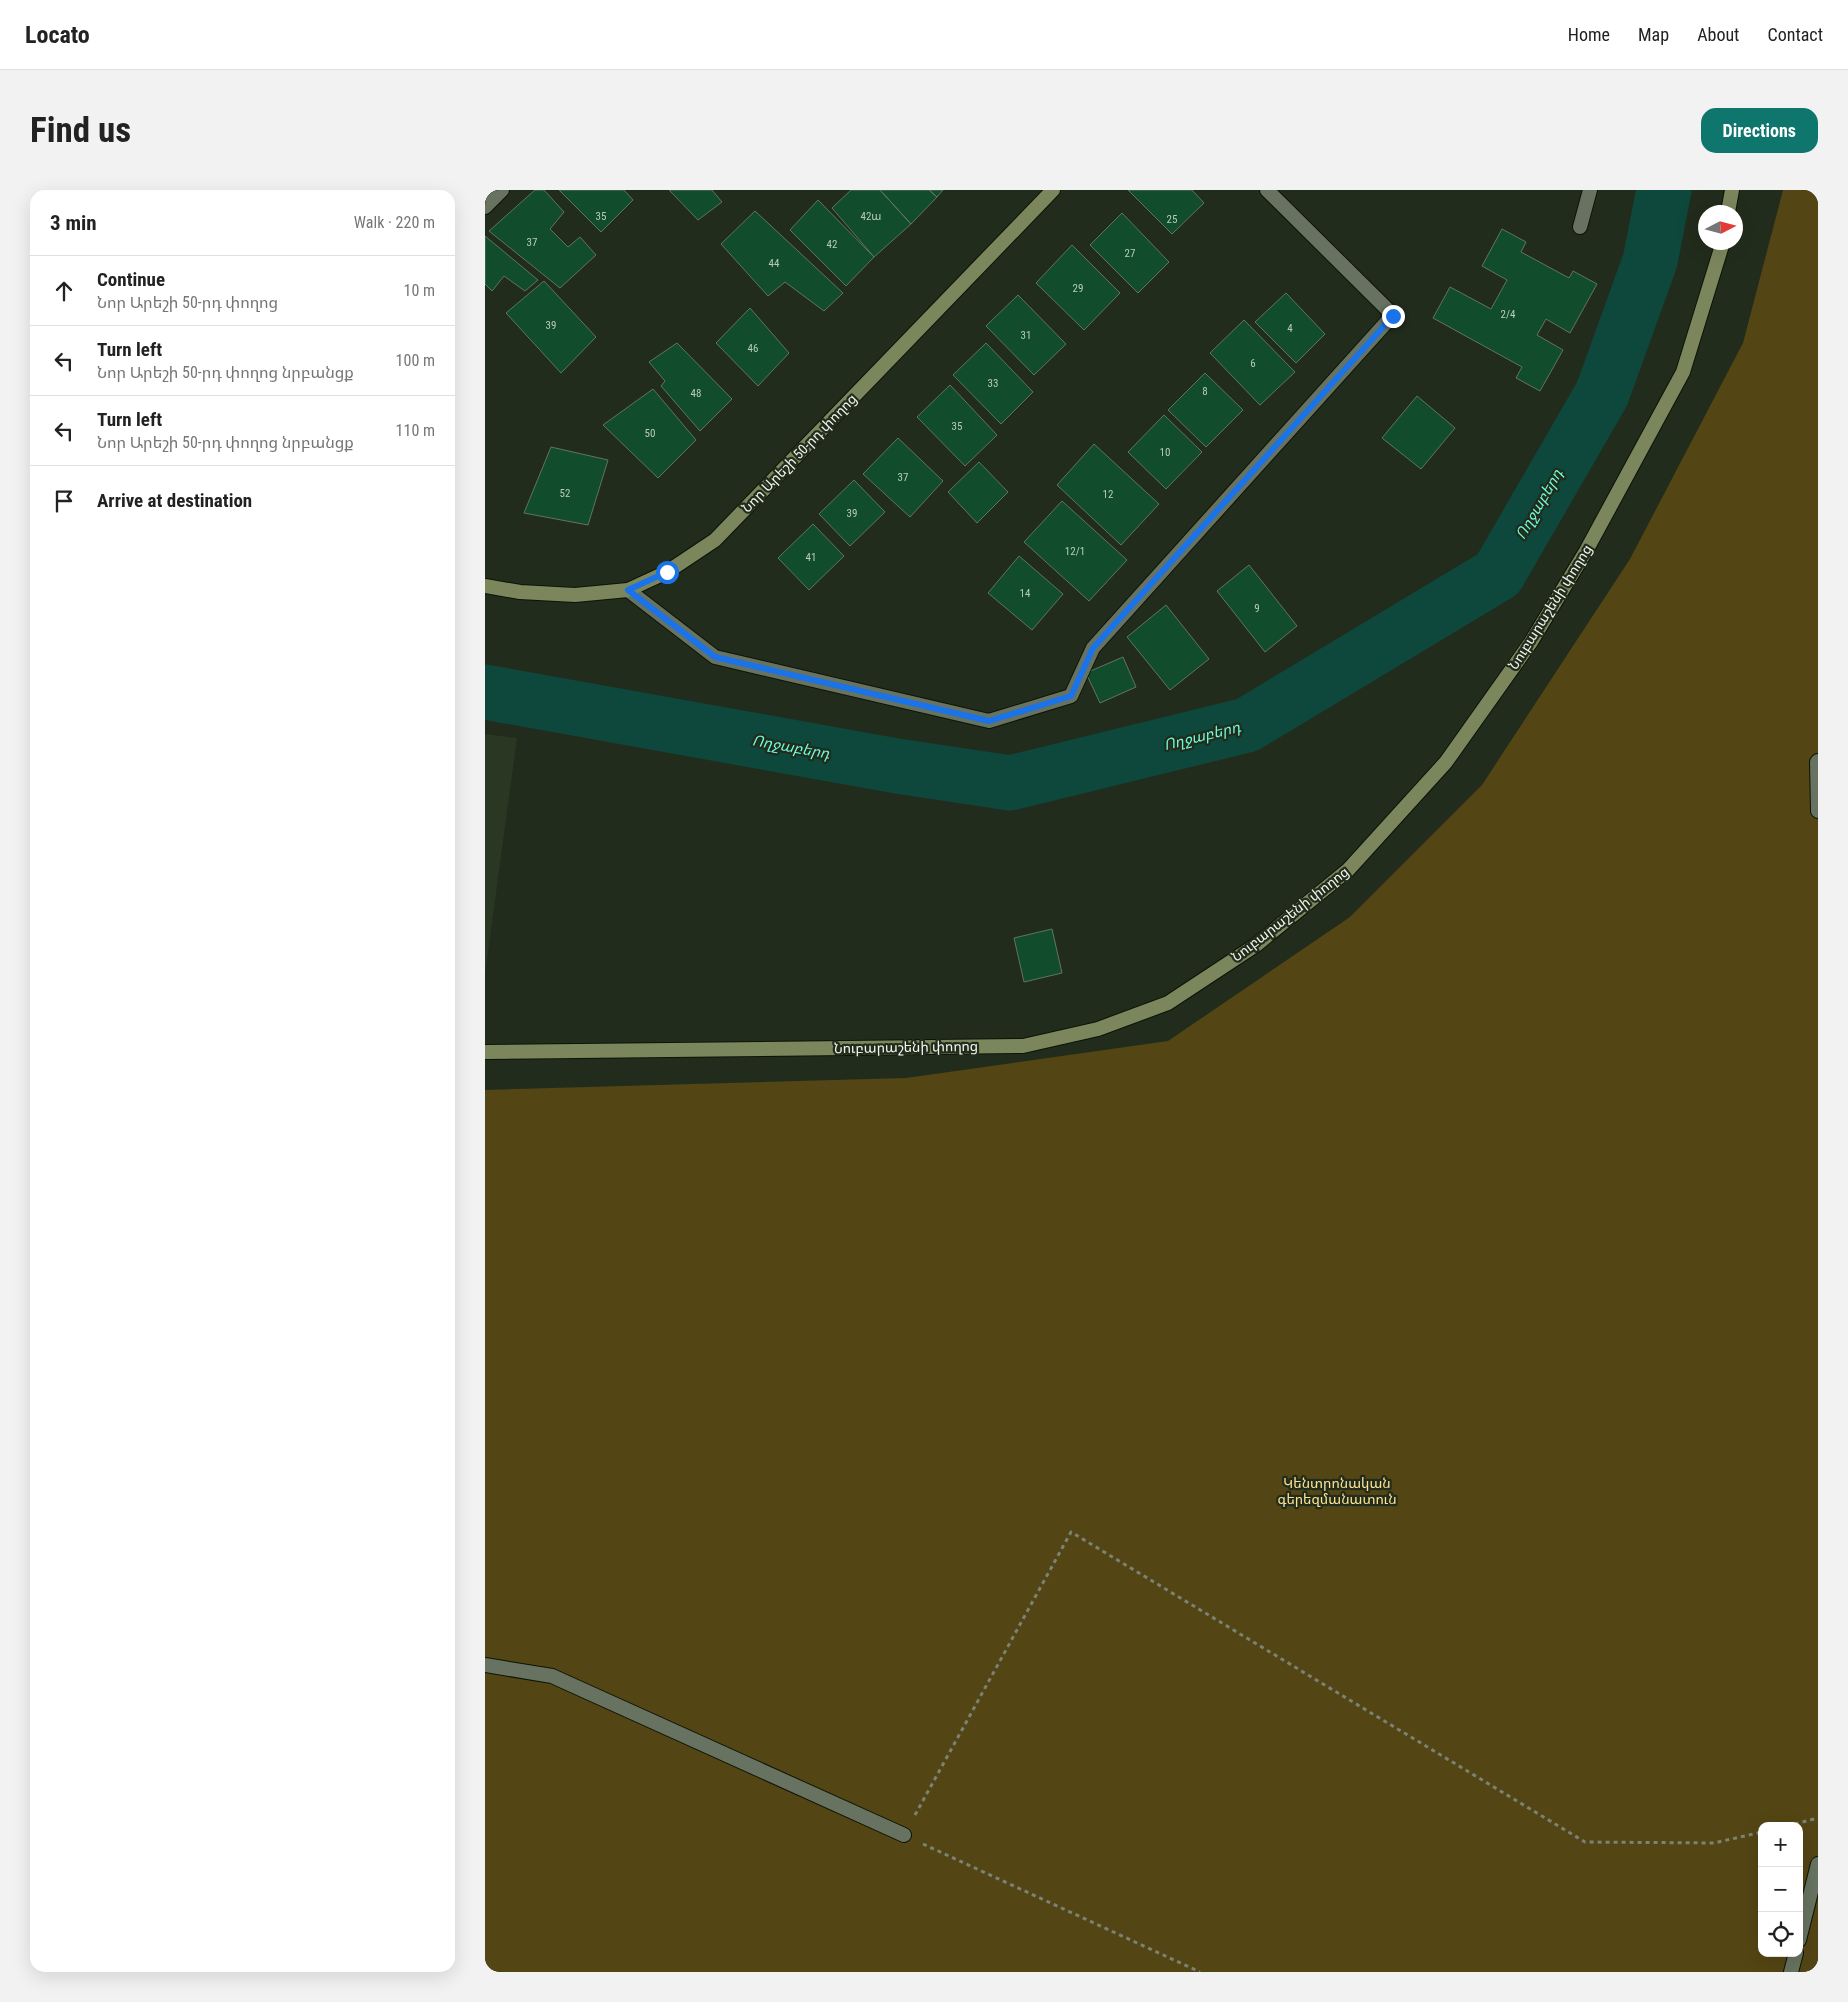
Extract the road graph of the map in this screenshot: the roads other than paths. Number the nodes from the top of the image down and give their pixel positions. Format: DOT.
graph roads {
  1 [pos="502,190"];
  2 [pos="1053,190"];
  3 [pos="1267,190"];
  4 [pos="1590,190"];
  5 [pos="1732,190"];
  6 [pos="1729,205"];
  7 [pos="485,208"];
  8 [pos="1580,227"];
  9 [pos="1721,250"];
  10 [pos="485,586"];
  11 [pos="628,590"];
  12 [pos="1818,761"];
  13 [pos="1818,811"];
  14 [pos="485,1052"];
  15 [pos="485,1665"];
  16 [pos="904,1835"];
  17 [pos="1818,1864"];
  18 [pos="1803,1924"];
  19 [pos="1795,1957"];
  20 [pos="1791,1972"];
  1 -- 7 [label="street"];
  2 -- 11 [label="main road, Նոր Արեշի 50-րդ փողոց"];
  3 -- 11 [label="street"];
  4 -- 8 [label="street"];
  5 -- 6 [label="main road"];
  9 -- 14 [label="main road, Նուբարաշենի փողոց"];
  10 -- 11 [label="main road, Նոր Արեշի 50-րդ փողոց"];
  12 -- 13 [label="street"];
  15 -- 16 [label="street"];
  17 -- 18 [label="street"];
  19 -- 20 [label="street"];
}
